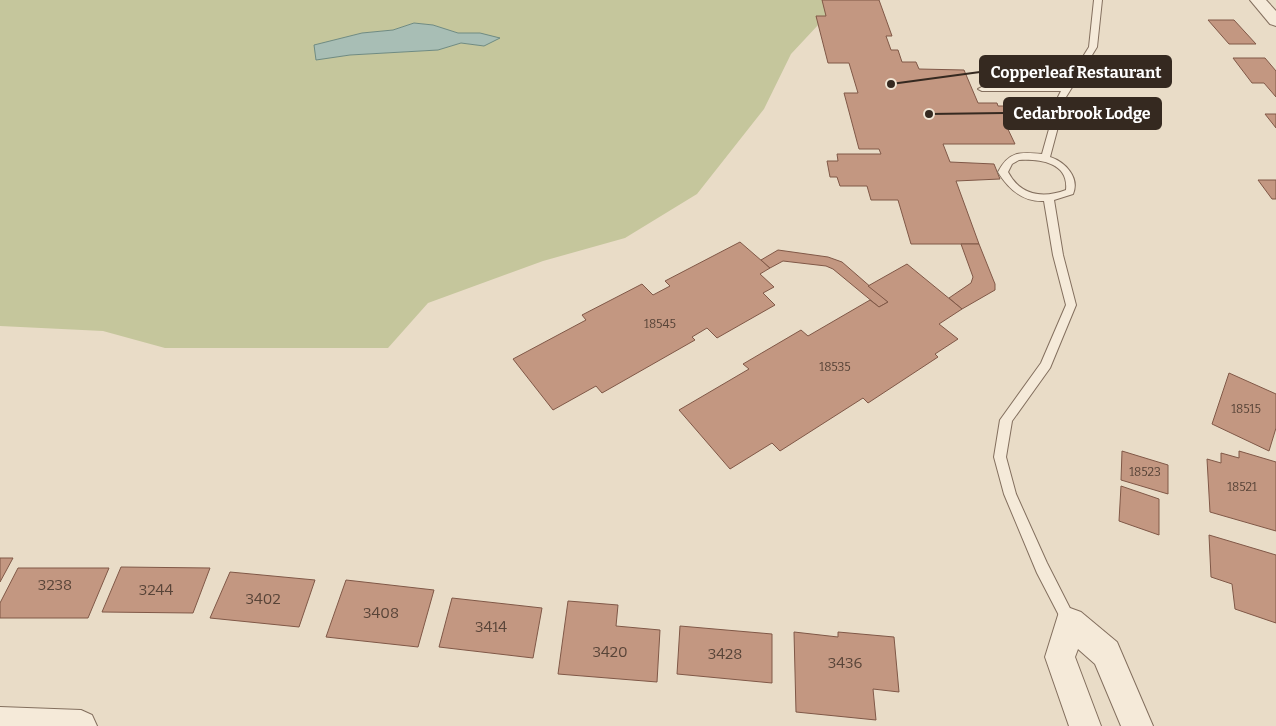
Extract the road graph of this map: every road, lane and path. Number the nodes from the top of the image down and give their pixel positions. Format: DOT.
graph roads {
  1 [pos="1098,0"];
  2 [pos="1258,0"];
  3 [pos="1276,21"];
  4 [pos="982,89"];
  5 [pos="1067,89"];
  6 [pos="1045,158"];
  7 [pos="1049,200"];
  8 [pos="1070,623"];
  9 [pos="0,723"];
  10 [pos="80,726"];
  11 [pos="1085,726"];
  12 [pos="1136,726"];
  1 -- 5 [label="lane"];
  2 -- 3 [label="street"];
  4 -- 5 [label="lane"];
  5 -- 6 [label="lane"];
  6 -- 7 [label="lane"];
  6 -- 7 [label="lane"];
  7 -- 8 [label="lane"];
  8 -- 11 [label="street"];
  8 -- 12 [label="street"];
  9 -- 10 [label="street"];
}
